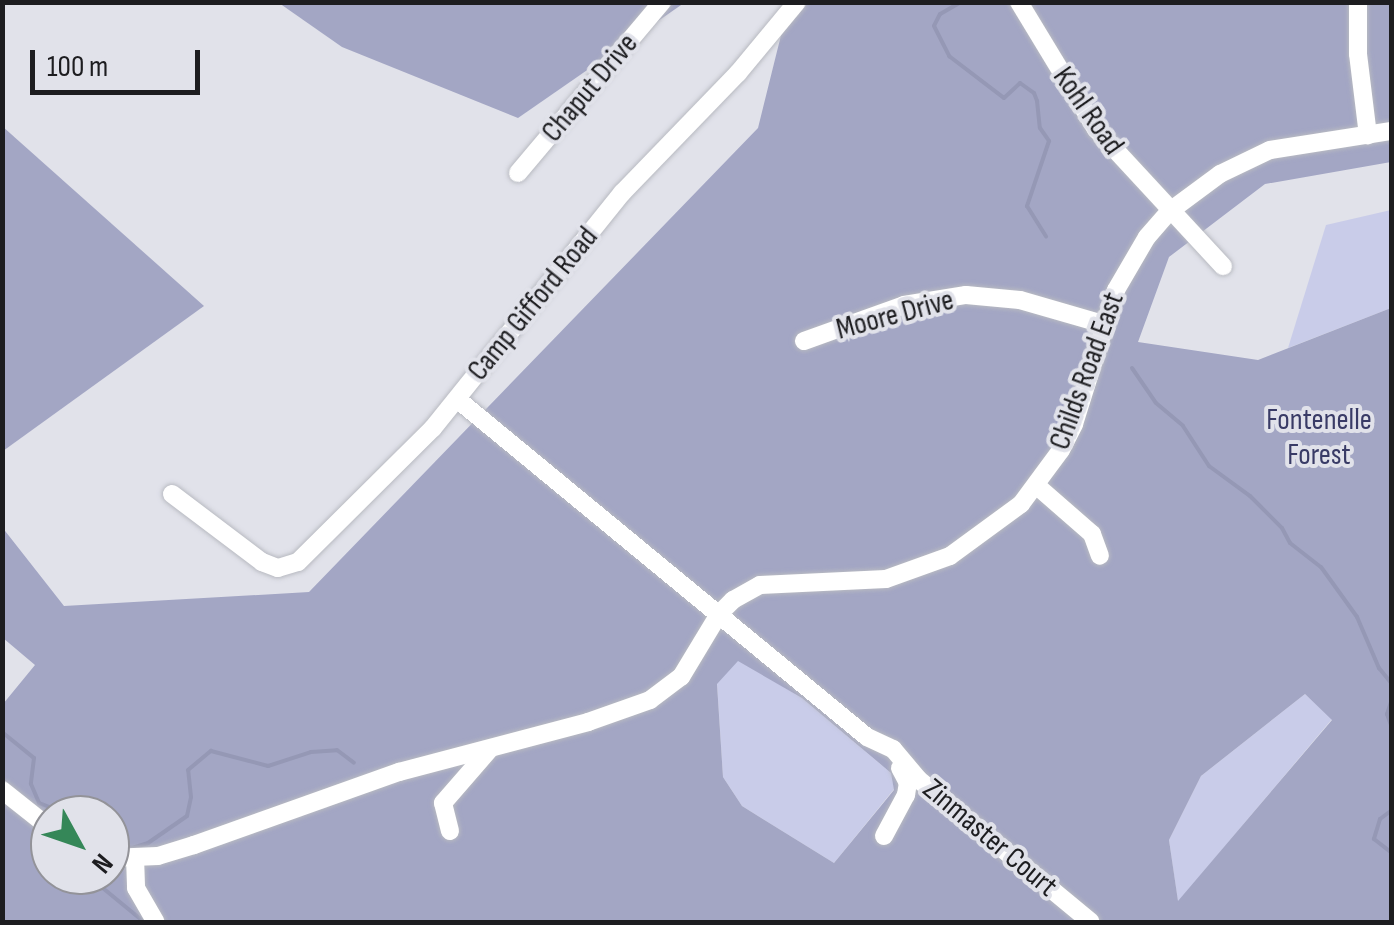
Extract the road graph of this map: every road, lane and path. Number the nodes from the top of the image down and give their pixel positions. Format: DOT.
graph roads {
  1 [pos="662,2"];
  2 [pos="797,2"];
  3 [pos="1019,2"];
  4 [pos="1358,2"];
  5 [pos="1392,131"];
  6 [pos="1368,135"];
  7 [pos="518,173"];
  8 [pos="1170,211"];
  9 [pos="1223,266"];
  10 [pos="1103,324"];
  11 [pos="804,342"];
  12 [pos="457,399"];
  13 [pos="1037,486"];
  14 [pos="172,494"];
  15 [pos="1100,556"];
  16 [pos="718,614"];
  17 [pos="490,749"];
  18 [pos="893,749"];
  19 [pos="2,790"];
  20 [pos="30,812"];
  21 [pos="450,831"];
  22 [pos="884,836"];
  23 [pos="130,857"];
  24 [pos="135,857"];
  25 [pos="156,922"];
  26 [pos="1092,922"];
  1 -- 7 [label="street, Chaput Drive"];
  2 -- 12 [label="street, Camp Gifford Road"];
  3 -- 8 [label="street, Kohl Road"];
  4 -- 6 [label="street"];
  5 -- 6 [label="street, Childs Road East"];
  6 -- 8 [label="street, Childs Road East"];
  8 -- 9 [label="street, Kohl Road"];
  8 -- 10 [label="street, Childs Road East"];
  10 -- 11 [label="street, Moore Drive"];
  10 -- 13 [label="street, Childs Road East"];
  12 -- 14 [label="street"];
  12 -- 16 [label="street, Camp Gifford Road"];
  13 -- 15 [label="street"];
  13 -- 16 [label="street, Childs Road East"];
  16 -- 17 [label="street"];
  16 -- 18 [label="street, Camp Gifford Road"];
  17 -- 21 [label="street"];
  17 -- 24 [label="street"];
  18 -- 22 [label="street"];
  18 -- 26 [label="street, Zinmaster Court"];
  19 -- 20 [label="street"];
  23 -- 24 [label="street"];
  24 -- 25 [label="street"];
}
